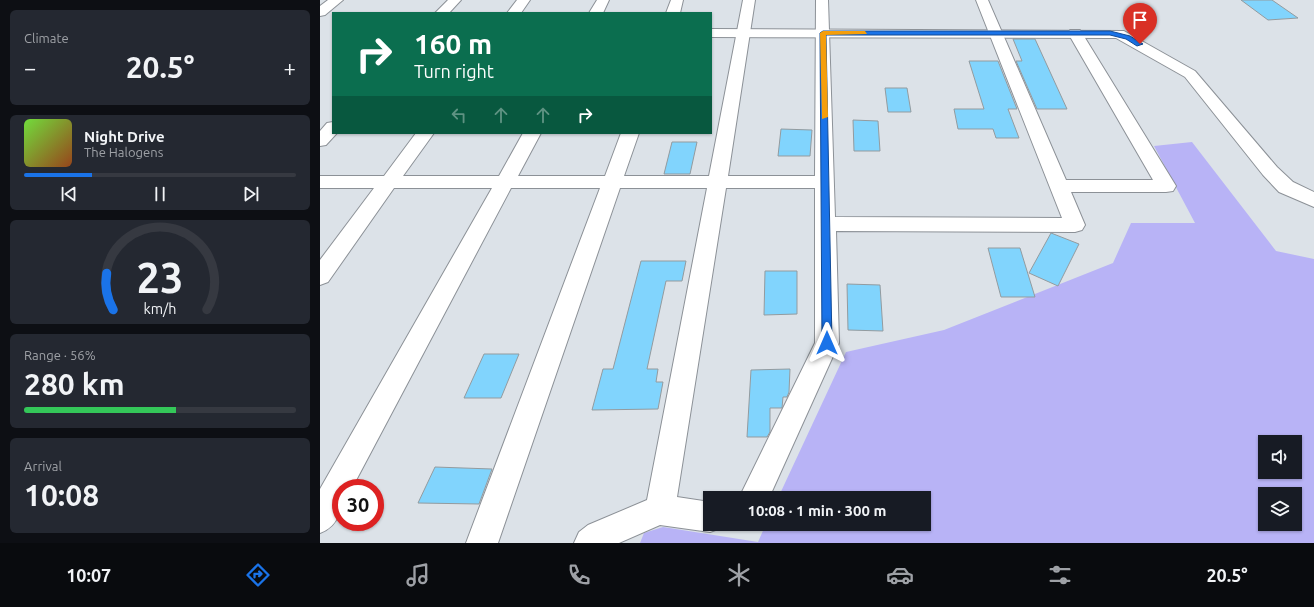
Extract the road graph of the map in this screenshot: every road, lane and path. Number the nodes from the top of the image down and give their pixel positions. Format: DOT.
graph roads {
  1 [pos="337,0"];
  2 [pos="455,0"];
  3 [pos="524,0"];
  4 [pos="603,0"];
  5 [pos="677,0"];
  6 [pos="749,0"];
  7 [pos="822,0"];
  8 [pos="982,0"];
  9 [pos="320,12"];
  10 [pos="443,12"];
  11 [pos="515,12"];
  12 [pos="597,12"];
  13 [pos="673,12"];
  14 [pos="712,33"];
  15 [pos="743,33"];
  16 [pos="823,33"];
  17 [pos="995,33"];
  18 [pos="1074,33"];
  19 [pos="332,128"];
  20 [pos="424,134"];
  21 [pos="531,134"];
  22 [pos="630,134"];
  23 [pos="320,141"];
  24 [pos="320,182"];
  25 [pos="388,182"];
  26 [pos="826,182"];
  27 [pos="613,183"];
  28 [pos="719,183"];
  29 [pos="505,184"];
  30 [pos="1059,186"];
  31 [pos="1314,200"];
  32 [pos="826,224"];
  33 [pos="320,276"];
  34 [pos="757,491"];
  35 [pos="660,510"];
  36 [pos="703,516"];
  37 [pos="320,518"];
  38 [pos="482,543"];
  39 [pos="590,543"];
  1 -- 9 [label="street"];
  2 -- 10 [label="street"];
  3 -- 11 [label="street"];
  4 -- 12 [label="street"];
  5 -- 13 [label="street"];
  6 -- 15 [label="street"];
  7 -- 16 [label="street"];
  8 -- 17 [label="street"];
  14 -- 15 [label="street"];
  15 -- 16 [label="street"];
  15 -- 28 [label="street"];
  16 -- 17 [label="street"];
  16 -- 26 [label="street"];
  17 -- 18 [label="street"];
  17 -- 30 [label="street"];
  18 -- 30 [label="street"];
  18 -- 31 [label="street"];
  19 -- 23 [label="street"];
  20 -- 25 [label="street"];
  21 -- 29 [label="street"];
  22 -- 27 [label="street"];
  24 -- 25 [label="street"];
  25 -- 29 [label="street"];
  25 -- 33 [label="street"];
  26 -- 28 [label="street"];
  26 -- 32 [label="street"];
  27 -- 28 [label="street"];
  27 -- 29 [label="street"];
  27 -- 38 [label="street"];
  28 -- 35 [label="street"];
  29 -- 37 [label="street"];
  30 -- 32 [label="street"];
  32 -- 34 [label="street"];
  35 -- 36 [label="street"];
  35 -- 39 [label="street"];
}
